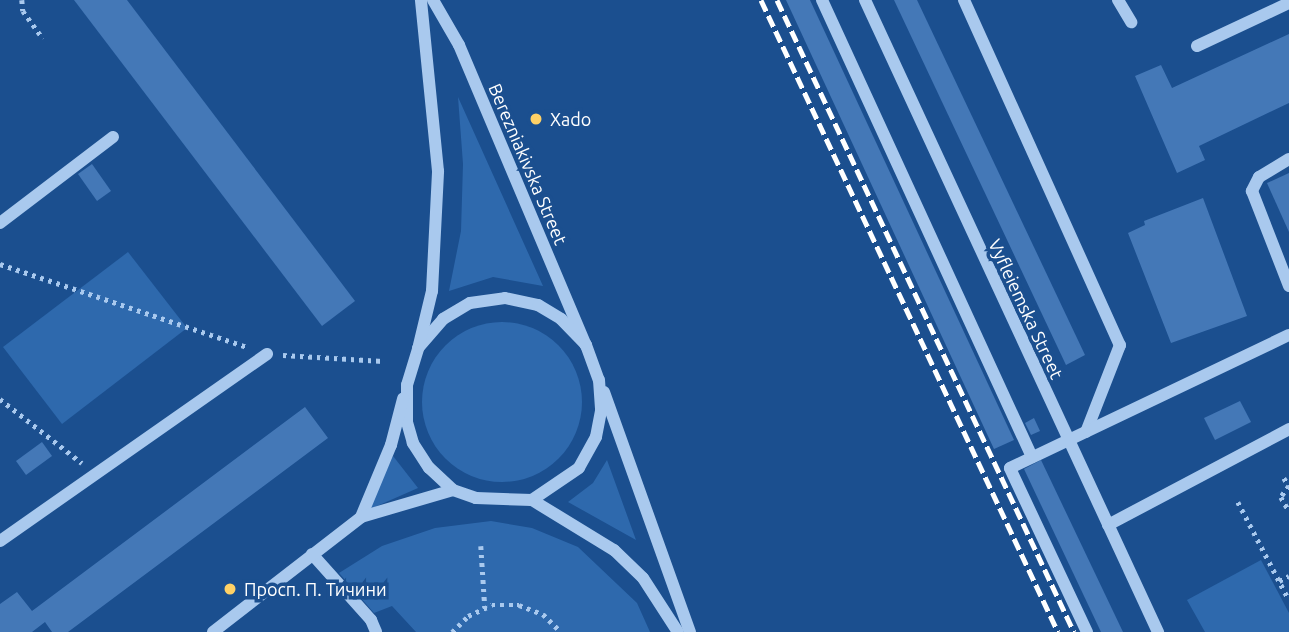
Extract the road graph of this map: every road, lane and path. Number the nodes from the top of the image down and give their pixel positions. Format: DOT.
graph roads {
  1 [pos="22,0"];
  2 [pos="421,0"];
  3 [pos="433,0"];
  4 [pos="822,0"];
  5 [pos="865,0"];
  6 [pos="964,0"];
  7 [pos="1118,0"];
  8 [pos="1289,4"];
  9 [pos="1131,22"];
  10 [pos="43,39"];
  11 [pos="1197,46"];
  12 [pos="113,138"];
  13 [pos="1289,159"];
  14 [pos="0,223"];
  15 [pos="0,264"];
  16 [pos="1289,286"];
  17 [pos="1289,335"];
  18 [pos="586,345"];
  19 [pos="418,348"];
  20 [pos="267,354"];
  21 [pos="383,360"];
  22 [pos="599,380"];
  23 [pos="407,385"];
  24 [pos="0,399"];
  25 [pos="1289,429"];
  26 [pos="1086,432"];
  27 [pos="1068,441"];
  28 [pos="1032,457"];
  29 [pos="96,474"];
  30 [pos="1284,478"];
  31 [pos="1289,486"];
  32 [pos="453,490"];
  33 [pos="532,500"];
  34 [pos="1238,502"];
  35 [pos="1289,511"];
  36 [pos="360,517"];
  37 [pos="1108,525"];
  38 [pos="0,541"];
  39 [pos="481,546"];
  40 [pos="312,554"];
  41 [pos="1289,576"];
  42 [pos="1279,581"];
  43 [pos="1289,600"];
  44 [pos="485,608"];
  45 [pos="213,632"];
  46 [pos="376,632"];
  47 [pos="452,632"];
  48 [pos="561,632"];
  49 [pos="678,632"];
  50 [pos="691,632"];
  51 [pos="1087,632"];
  52 [pos="1158,632"];
  1 -- 10 [label="path"];
  2 -- 19 [label="street"];
  3 -- 18 [label="street, Berezniakivska Street"];
  4 -- 28 [label="street"];
  5 -- 27 [label="street, Vyfleiemska Street"];
  6 -- 26 [label="street"];
  7 -- 9 [label="street"];
  8 -- 11 [label="street"];
  12 -- 14 [label="street"];
  13 -- 16 [label="street"];
  15 -- 20 [label="path"];
  17 -- 26 [label="street"];
  18 -- 19 [label="street"];
  18 -- 22 [label="street"];
  19 -- 23 [label="street"];
  20 -- 21 [label="path"];
  20 -- 29 [label="street"];
  22 -- 33 [label="street"];
  22 -- 50 [label="street"];
  23 -- 32 [label="street"];
  23 -- 36 [label="street"];
  24 -- 29 [label="path"];
  25 -- 37 [label="street"];
  26 -- 27 [label="street"];
  27 -- 28 [label="street"];
  27 -- 37 [label="street, Vyfleiemska Street"];
  28 -- 51 [label="street"];
  29 -- 38 [label="street"];
  30 -- 31 [label="path"];
  31 -- 35 [label="path"];
  32 -- 33 [label="street"];
  32 -- 36 [label="street"];
  33 -- 49 [label="street"];
  34 -- 42 [label="path"];
  36 -- 40 [label="street"];
  37 -- 52 [label="street, Vyfleiemska Street"];
  39 -- 44 [label="path"];
  40 -- 45 [label="street"];
  40 -- 46 [label="street"];
  41 -- 42 [label="path"];
  42 -- 43 [label="path"];
  44 -- 47 [label="path"];
  44 -- 48 [label="path"];
}
